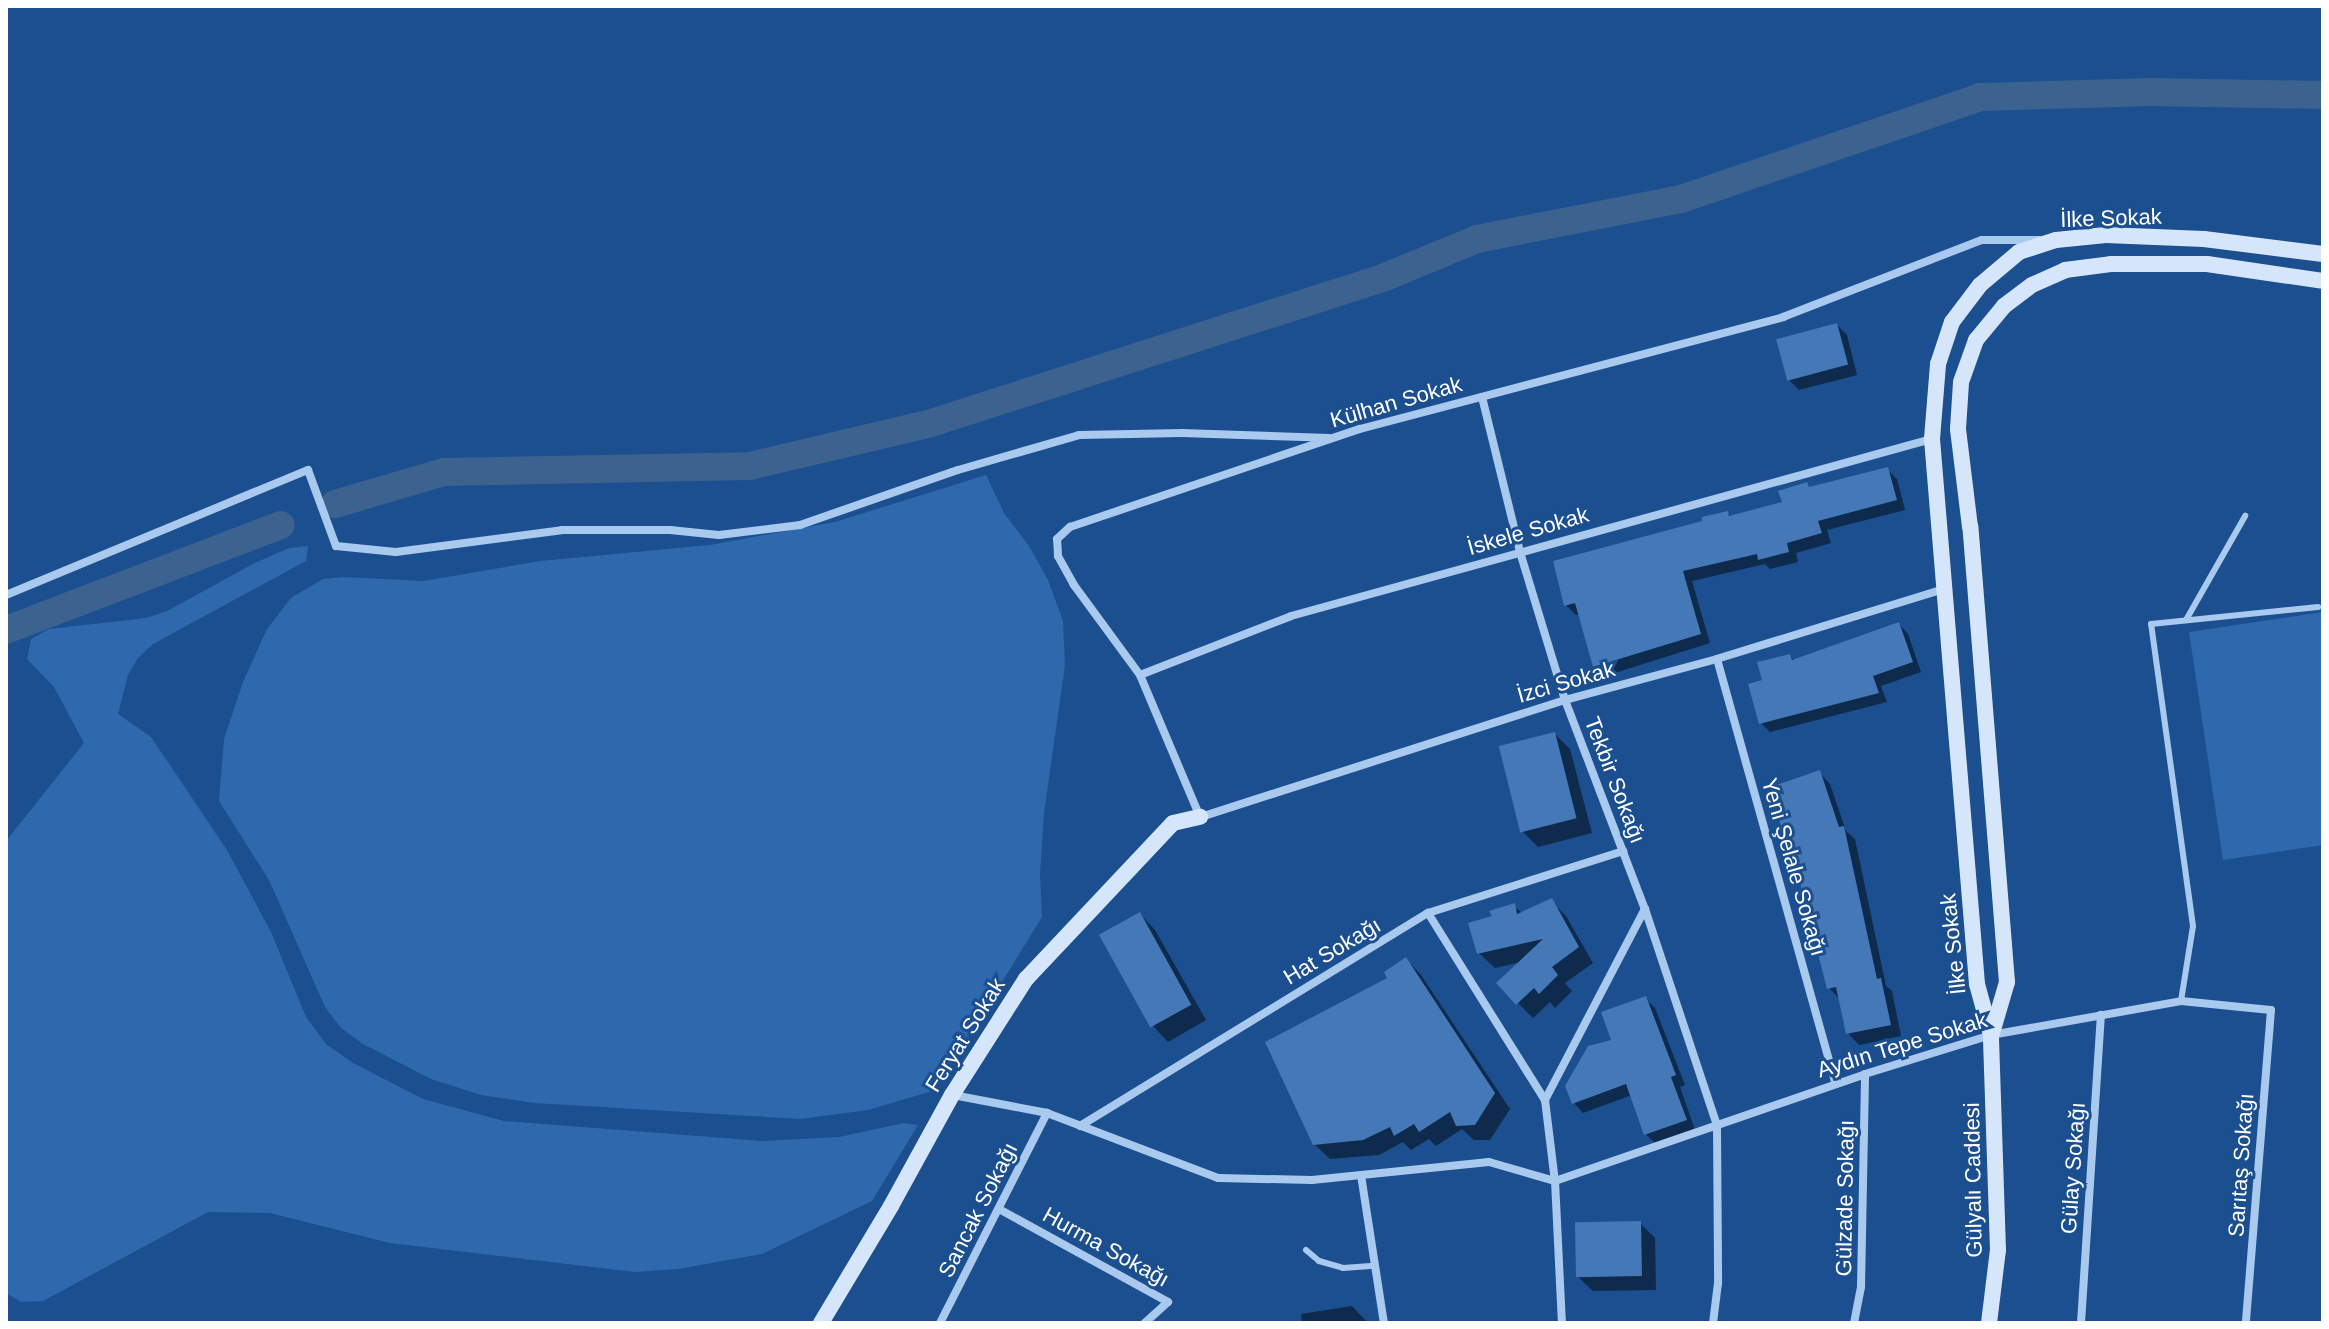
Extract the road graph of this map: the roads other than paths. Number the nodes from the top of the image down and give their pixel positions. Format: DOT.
graph roads {
  1 [pos="2056,240"];
  2 [pos="2323,254"];
  3 [pos="2323,281"];
  4 [pos="1482,397"];
  5 [pos="1334,438"];
  6 [pos="1932,439"];
  7 [pos="2245,516"];
  8 [pos="1520,552"];
  9 [pos="1974,585"];
  10 [pos="1944,589"];
  11 [pos="6,595"];
  12 [pos="2318,607"];
  13 [pos="2186,620"];
  14 [pos="1717,659"];
  15 [pos="1140,675"];
  16 [pos="1565,700"];
  17 [pos="1200,817"];
  18 [pos="1623,851"];
  19 [pos="1645,909"];
  20 [pos="1428,913"];
  21 [pos="2181,1001"];
  22 [pos="2271,1010"];
  23 [pos="2101,1015"];
  24 [pos="1991,1035"];
  25 [pos="1865,1074"];
  26 [pos="1836,1084"];
  27 [pos="952,1095"];
  28 [pos="1545,1100"];
  29 [pos="1047,1113"];
  30 [pos="1717,1125"];
  31 [pos="1080,1126"];
  32 [pos="1361,1175"];
  33 [pos="1555,1181"];
  34 [pos="999,1209"];
  35 [pos="1306,1250"];
  36 [pos="1374,1266"];
  37 [pos="821,1323"];
  38 [pos="940,1323"];
  39 [pos="1145,1323"];
  40 [pos="1384,1323"];
  41 [pos="1562,1323"];
  42 [pos="1713,1323"];
  43 [pos="1854,1323"];
  44 [pos="1989,1323"];
  45 [pos="2081,1323"];
  46 [pos="2246,1323"];
  1 -- 2 [label="street, İlke Sokak"];
  1 -- 4 [label="street, Külhan Sokak"];
  1 -- 6 [label="street, İlke Sokak"];
  3 -- 9 [label="street, İlke Sokak"];
  4 -- 5 [label="street, Külhan Sokak"];
  4 -- 8 [label="street, Tekbir Sokağı"];
  5 -- 11 [label="street"];
  5 -- 15 [label="street, Külhan Sokak"];
  6 -- 8 [label="street, İskele Sokak"];
  6 -- 10 [label="street, İlke Sokak"];
  7 -- 13 [label="lane"];
  8 -- 15 [label="street, İskele Sokak"];
  8 -- 16 [label="street, Tekbir Sokağı"];
  9 -- 10 [label="street"];
  9 -- 24 [label="street, İlke Sokak"];
  10 -- 14 [label="street, İzci Sokak"];
  10 -- 24 [label="street, İlke Sokak"];
  12 -- 13 [label="lane"];
  13 -- 21 [label="lane"];
  14 -- 16 [label="street, İzci Sokak"];
  14 -- 26 [label="street, Yeni Şelale Sokağı"];
  15 -- 17 [label="street, Külhan Sokak"];
  16 -- 17 [label="street, İzci Sokak"];
  16 -- 18 [label="street, Tekbir Sokağı"];
  17 -- 27 [label="street, Feryat Sokak"];
  18 -- 19 [label="street, Tekbir Sokağı"];
  18 -- 20 [label="street, Hat Sokağı"];
  19 -- 28 [label="street"];
  19 -- 30 [label="street, Tekbir Sokağı"];
  20 -- 28 [label="street"];
  20 -- 31 [label="street, Hat Sokağı"];
  21 -- 22 [label="street, Aydın Tepe Sokak"];
  21 -- 23 [label="street, Aydın Tepe Sokak"];
  22 -- 46 [label="street, Sarıtaş Sokağı"];
  23 -- 24 [label="street, Aydın Tepe Sokak"];
  23 -- 45 [label="street, Gülay Sokağı"];
  24 -- 25 [label="street, Aydın Tepe Sokak"];
  24 -- 44 [label="street, Gülyalı Caddesi"];
  25 -- 26 [label="street, Aydın Tepe Sokak"];
  25 -- 43 [label="street, Gülzade Sokağı"];
  26 -- 30 [label="street, Aydın Tepe Sokak"];
  27 -- 29 [label="street"];
  27 -- 37 [label="street, Feryat Sokak"];
  28 -- 33 [label="street"];
  29 -- 31 [label="street"];
  29 -- 34 [label="street, Sancak Sokağı"];
  30 -- 33 [label="street, Aydın Tepe Sokak"];
  30 -- 42 [label="street, Tekbir Sokağı"];
  31 -- 32 [label="street"];
  32 -- 33 [label="street"];
  32 -- 36 [label="street"];
  33 -- 41 [label="street"];
  34 -- 38 [label="street, Sancak Sokağı"];
  34 -- 39 [label="street, Hurma Sokağı"];
  35 -- 36 [label="lane"];
  36 -- 40 [label="street"];
}
